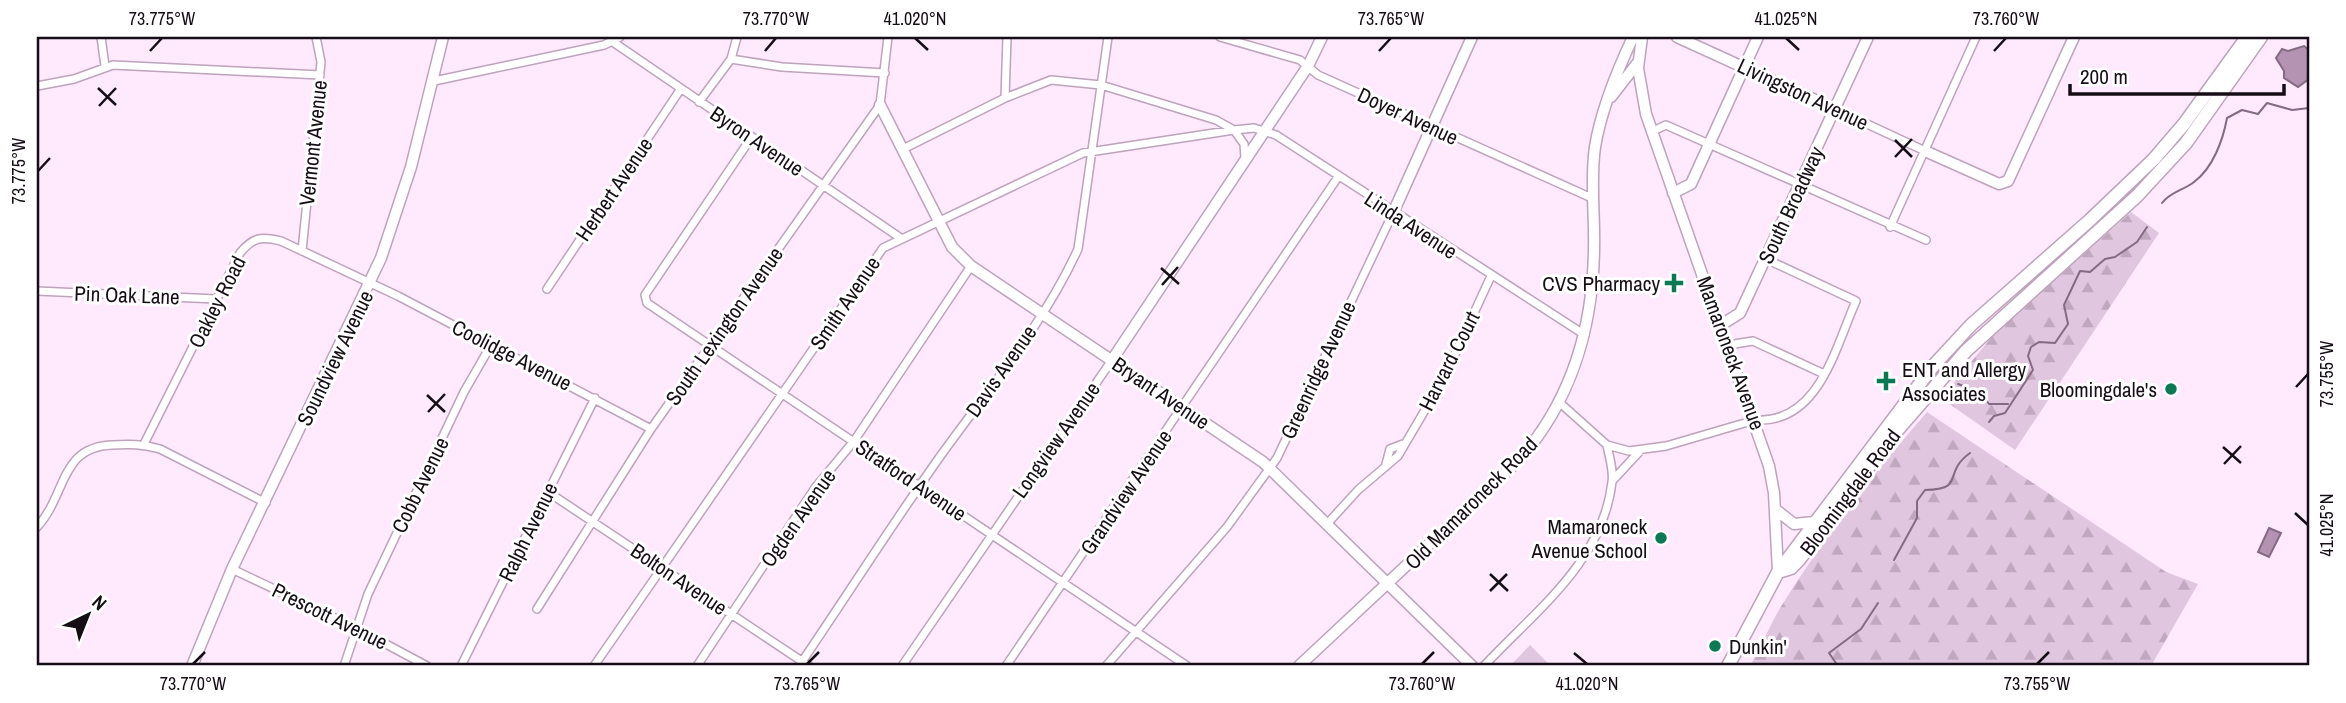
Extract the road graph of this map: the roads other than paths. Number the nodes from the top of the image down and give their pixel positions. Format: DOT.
graph roads {
  1 [pos="101,37"];
  2 [pos="316,37"];
  3 [pos="443,37"];
  4 [pos="737,37"];
  5 [pos="888,37"];
  6 [pos="1007,37"];
  7 [pos="1108,37"];
  8 [pos="1220,37"];
  9 [pos="1322,37"];
  10 [pos="1472,37"];
  11 [pos="1633,37"];
  12 [pos="1642,37"];
  13 [pos="1677,37"];
  14 [pos="1758,37"];
  15 [pos="1868,37"];
  16 [pos="1976,37"];
  17 [pos="2074,37"];
  18 [pos="2247,37"];
  19 [pos="2261,37"];
  20 [pos="617,40"];
  21 [pos="731,59"];
  22 [pos="1639,61"];
  23 [pos="105,66"];
  24 [pos="1308,66"];
  25 [pos="1744,67"];
  26 [pos="885,73"];
  27 [pos="320,75"];
  28 [pos="434,81"];
  29 [pos="1101,85"];
  30 [pos="37,86"];
  31 [pos="680,90"];
  32 [pos="1611,97"];
  33 [pos="1004,98"];
  34 [pos="699,102"];
  35 [pos="880,105"];
  36 [pos="1835,109"];
  37 [pos="1432,126"];
  38 [pos="1234,130"];
  39 [pos="1266,131"];
  40 [pos="1651,132"];
  41 [pos="751,138"];
  42 [pos="1707,143"];
  43 [pos="904,149"];
  44 [pos="1924,150"];
  45 [pos="1091,151"];
  46 [pos="1242,166"];
  47 [pos="1338,177"];
  48 [pos="822,185"];
  49 [pos="1800,186"];
  50 [pos="1673,193"];
  51 [pos="1594,199"];
  52 [pos="1393,213"];
  53 [pos="940,222"];
  54 [pos="1890,227"];
  55 [pos="902,239"];
  56 [pos="1926,240"];
  57 [pos="302,251"];
  58 [pos="1766,259"];
  59 [pos="971,266"];
  60 [pos="1491,276"];
  61 [pos="371,284"];
  62 [pos="547,289"];
  63 [pos="37,291"];
  64 [pos="216,299"];
  65 [pos="1042,313"];
  66 [pos="1721,326"];
  67 [pos="1585,335"];
  68 [pos="491,345"];
  69 [pos="1728,345"];
  70 [pos="712,346"];
  71 [pos="1112,360"];
  72 [pos="1824,374"];
  73 [pos="783,394"];
  74 [pos="595,398"];
  75 [pos="1559,402"];
  76 [pos="1183,408"];
  77 [pos="1755,420"];
  78 [pos="651,429"];
  79 [pos="854,441"];
  80 [pos="144,444"];
  81 [pos="1607,445"];
  82 [pos="1639,452"];
  83 [pos="1270,469"];
  84 [pos="1613,480"];
  85 [pos="919,485"];
  86 [pos="548,492"];
  87 [pos="266,503"];
  88 [pos="1775,509"];
  89 [pos="591,521"];
  90 [pos="1814,522"];
  91 [pos="1327,524"];
  92 [pos="37,527"];
  93 [pos="991,534"];
  94 [pos="662,568"];
  95 [pos="232,569"];
  96 [pos="1777,572"];
  97 [pos="1064,584"];
  98 [pos="1389,584"];
  99 [pos="537,608"];
  100 [pos="732,615"];
  101 [pos="356,628"];
  102 [pos="1136,632"];
  103 [pos="803,665"];
  104 [pos="192,666"];
  105 [pos="344,666"];
  106 [pos="427,666"];
  107 [pos="461,666"];
  108 [pos="594,666"];
  109 [pos="696,666"];
  110 [pos="902,666"];
  111 [pos="1006,666"];
  112 [pos="1106,666"];
  113 [pos="1187,666"];
  114 [pos="1299,666"];
  115 [pos="1472,666"];
  116 [pos="1484,666"];
  117 [pos="1728,666"];
  1 -- 23 [label="street"];
  2 -- 27 [label="street, Vermont Avenue"];
  3 -- 28 [label="street, Soundview Avenue"];
  4 -- 21 [label="street"];
  5 -- 26 [label="street, South Lexington Avenue"];
  6 -- 33 [label="street"];
  7 -- 29 [label="street, Davis Avenue"];
  8 -- 24 [label="street, Doyer Avenue"];
  9 -- 24 [label="street, Longview Avenue"];
  10 -- 37 [label="street, Greenridge Avenue"];
  11 -- 32 [label="street, Old Mamaroneck Road"];
  12 -- 22 [label="street, Mamaroneck Avenue"];
  13 -- 25 [label="street, Livingston Avenue"];
  14 -- 25 [label="street"];
  15 -- 36 [label="street, South Broadway"];
  16 -- 44 [label="street"];
  17 -- 44 [label="street, Livingston Avenue"];
  18 -- 90 [label="main road, Bloomingdale Road"];
  19 -- 96 [label="main road, Bloomingdale Road"];
  20 -- 28 [label="street"];
  20 -- 31 [label="street, Byron Avenue"];
  21 -- 26 [label="street"];
  21 -- 34 [label="street"];
  22 -- 32 [label="street, Old Mamaroneck Road"];
  22 -- 40 [label="street, Mamaroneck Avenue"];
  23 -- 27 [label="street"];
  23 -- 30 [label="street"];
  24 -- 37 [label="street, Doyer Avenue"];
  24 -- 39 [label="street, Longview Avenue"];
  25 -- 36 [label="street, Livingston Avenue"];
  25 -- 42 [label="street"];
  26 -- 35 [label="street, South Lexington Avenue"];
  27 -- 57 [label="street, Vermont Avenue"];
  28 -- 61 [label="street, Soundview Avenue"];
  29 -- 33 [label="street"];
  29 -- 38 [label="street"];
  29 -- 45 [label="street, Davis Avenue"];
  31 -- 34 [label="street, Byron Avenue"];
  31 -- 62 [label="street, Herbert Avenue"];
  32 -- 51 [label="street, Old Mamaroneck Road"];
  33 -- 43 [label="street"];
  34 -- 41 [label="street, Byron Avenue"];
  35 -- 43 [label="street, Bryant Avenue"];
  35 -- 48 [label="street, South Lexington Avenue"];
  36 -- 44 [label="street, Livingston Avenue"];
  36 -- 49 [label="street, South Broadway"];
  37 -- 51 [label="street, Doyer Avenue"];
  37 -- 52 [label="street, Greenridge Avenue"];
  38 -- 39 [label="street"];
  38 -- 45 [label="street, Smith Avenue"];
  38 -- 46 [label="street"];
  39 -- 46 [label="street, Longview Avenue"];
  39 -- 47 [label="street, Linda Avenue"];
  40 -- 42 [label="street"];
  40 -- 50 [label="street, Mamaroneck Avenue"];
  41 -- 48 [label="street, Byron Avenue"];
  41 -- 70 [label="street, Stratford Avenue"];
  42 -- 49 [label="street"];
  42 -- 50 [label="street"];
  43 -- 53 [label="street, Bryant Avenue"];
  44 -- 54 [label="street"];
  45 -- 53 [label="street, Smith Avenue"];
  45 -- 65 [label="street, Davis Avenue"];
  46 -- 71 [label="street, Longview Avenue"];
  47 -- 52 [label="street, Linda Avenue"];
  47 -- 76 [label="street, Grandview Avenue"];
  48 -- 55 [label="street, Byron Avenue"];
  48 -- 70 [label="street, South Lexington Avenue"];
  49 -- 54 [label="street"];
  49 -- 58 [label="street, South Broadway"];
  50 -- 66 [label="street, Mamaroneck Avenue"];
  51 -- 67 [label="street, Old Mamaroneck Road"];
  52 -- 60 [label="street, Linda Avenue"];
  52 -- 83 [label="street, Greenridge Avenue"];
  53 -- 55 [label="street, Smith Avenue"];
  53 -- 59 [label="street, Bryant Avenue"];
  54 -- 56 [label="street"];
  55 -- 73 [label="street, Smith Avenue"];
  57 -- 61 [label="street, Oakley Road"];
  57 -- 64 [label="street, Oakley Road"];
  58 -- 66 [label="street, South Broadway"];
  58 -- 72 [label="street"];
  59 -- 65 [label="street, Bryant Avenue"];
  59 -- 79 [label="street, Ogden Avenue"];
  60 -- 67 [label="street, Linda Avenue"];
  60 -- 91 [label="street, Harvard Court"];
  61 -- 68 [label="street, Coolidge Avenue"];
  61 -- 87 [label="street, Soundview Avenue"];
  63 -- 64 [label="street, Pin Oak Lane"];
  64 -- 80 [label="street, Oakley Road"];
  65 -- 71 [label="street, Bryant Avenue"];
  65 -- 85 [label="street, Davis Avenue"];
  66 -- 69 [label="street, Mamaroneck Avenue"];
  67 -- 75 [label="street, Old Mamaroneck Road"];
  68 -- 74 [label="street, Coolidge Avenue"];
  68 -- 101 [label="street, Cobb Avenue"];
  69 -- 72 [label="street"];
  69 -- 77 [label="street, Mamaroneck Avenue"];
  70 -- 73 [label="street, Stratford Avenue"];
  70 -- 78 [label="street, South Lexington Avenue"];
  71 -- 76 [label="street, Bryant Avenue"];
  71 -- 93 [label="street, Longview Avenue"];
  72 -- 77 [label="street"];
  73 -- 79 [label="street, Stratford Avenue"];
  73 -- 94 [label="street, Smith Avenue"];
  74 -- 78 [label="street, Coolidge Avenue"];
  74 -- 86 [label="street, Ralph Avenue"];
  75 -- 81 [label="street"];
  75 -- 98 [label="street, Old Mamaroneck Road"];
  76 -- 83 [label="street, Bryant Avenue"];
  76 -- 97 [label="street, Grandview Avenue"];
  77 -- 82 [label="street"];
  77 -- 88 [label="street, Mamaroneck Avenue"];
  78 -- 89 [label="street, South Lexington Avenue"];
  79 -- 85 [label="street, Stratford Avenue"];
  79 -- 100 [label="street, Ogden Avenue"];
  80 -- 87 [label="street"];
  80 -- 92 [label="street"];
  81 -- 82 [label="street"];
  81 -- 84 [label="street"];
  82 -- 84 [label="street"];
  83 -- 91 [label="street, Bryant Avenue"];
  83 -- 102 [label="street, Greenridge Avenue"];
  84 -- 116 [label="street"];
  85 -- 93 [label="street, Stratford Avenue"];
  85 -- 103 [label="street, Davis Avenue"];
  86 -- 89 [label="street, Bolton Avenue"];
  86 -- 107 [label="street, Ralph Avenue"];
  87 -- 95 [label="street, Soundview Avenue"];
  88 -- 90 [label="street"];
  88 -- 96 [label="street, Mamaroneck Avenue"];
  89 -- 94 [label="street, Bolton Avenue"];
  89 -- 99 [label="street, South Lexington Avenue"];
  90 -- 96 [label="main road, Bloomingdale Road"];
  91 -- 98 [label="street, Bryant Avenue"];
  93 -- 97 [label="street, Stratford Avenue"];
  93 -- 110 [label="street, Longview Avenue"];
  94 -- 100 [label="street, Bolton Avenue"];
  94 -- 108 [label="street, Smith Avenue"];
  95 -- 101 [label="street, Prescott Avenue"];
  95 -- 104 [label="street, Soundview Avenue"];
  96 -- 117 [label="main road, Mamaroneck Avenue"];
  97 -- 102 [label="street, Stratford Avenue"];
  97 -- 111 [label="street, Grandview Avenue"];
  98 -- 114 [label="street, Old Mamaroneck Road"];
  98 -- 115 [label="street, Bryant Avenue"];
  100 -- 103 [label="street, Bolton Avenue"];
  100 -- 109 [label="street, Ogden Avenue"];
  101 -- 105 [label="street, Cobb Avenue"];
  101 -- 106 [label="street, Prescott Avenue"];
  102 -- 112 [label="street, Greenridge Avenue"];
  102 -- 113 [label="street, Stratford Avenue"];
}
